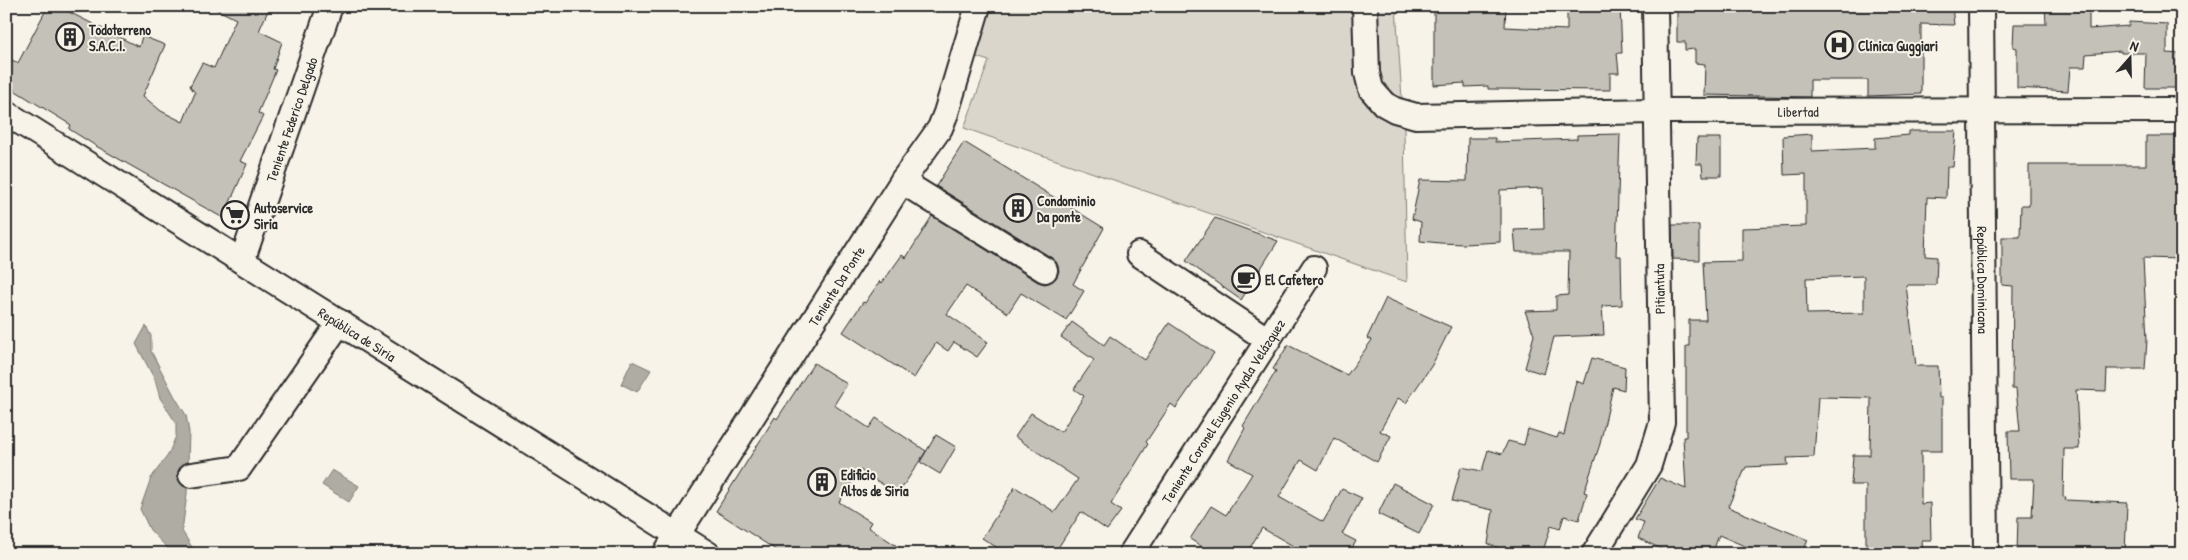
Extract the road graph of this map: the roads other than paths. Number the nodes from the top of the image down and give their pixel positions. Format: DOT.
graph roads {
  1 [pos="330,6"];
  2 [pos="978,6"];
  3 [pos="1365,6"];
  4 [pos="1655,6"];
  5 [pos="1981,6"];
  6 [pos="1982,109"];
  7 [pos="2182,110"];
  8 [pos="1655,111"];
  9 [pos="6,113"];
  10 [pos="903,180"];
  11 [pos="1139,254"];
  12 [pos="242,261"];
  13 [pos="1314,268"];
  14 [pos="1045,270"];
  15 [pos="340,322"];
  16 [pos="1268,340"];
  17 [pos="191,475"];
  18 [pos="671,544"];
  19 [pos="708,554"];
  20 [pos="1131,554"];
  21 [pos="1594,554"];
  22 [pos="1986,554"];
  1 -- 12 [label="street, Teniente Federico Delgado"];
  2 -- 10 [label="street, Teniente Da Ponte"];
  3 -- 8 [label="street, Libertad"];
  4 -- 8 [label="street, Pitiantuta"];
  5 -- 6 [label="street, República Dominicana"];
  6 -- 7 [label="street, Libertad"];
  6 -- 8 [label="street, Libertad"];
  6 -- 22 [label="street, República Dominicana"];
  8 -- 21 [label="street, Pitiantuta"];
  9 -- 12 [label="street, República de Siria"];
  10 -- 14 [label="street"];
  10 -- 18 [label="street, Teniente Da Ponte"];
  11 -- 16 [label="street"];
  12 -- 15 [label="street, República de Siria"];
  13 -- 16 [label="street, Teniente Coronel Eugenio Ayala Velázquez"];
  15 -- 17 [label="street"];
  15 -- 18 [label="street, República de Siria"];
  16 -- 20 [label="street, Teniente Coronel Eugenio Ayala Velázquez"];
  18 -- 19 [label="street, República de Siria"];
}
